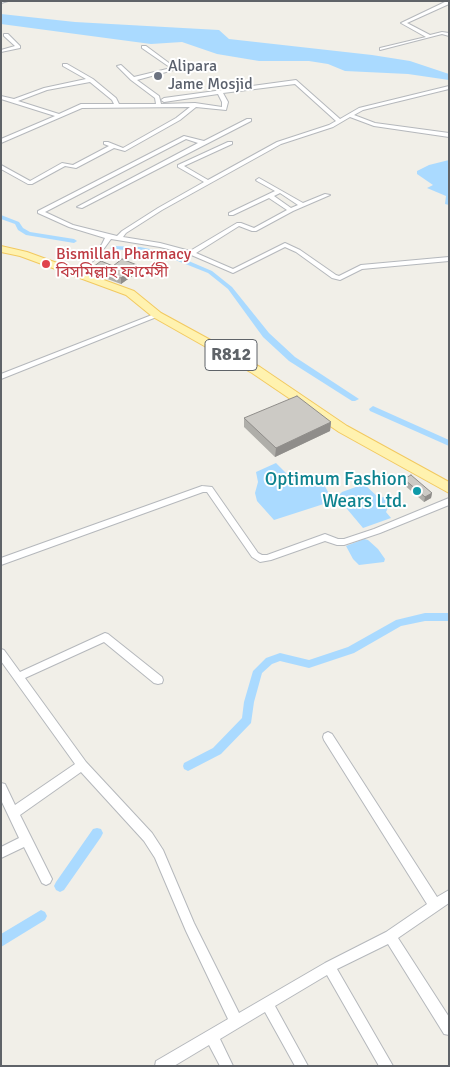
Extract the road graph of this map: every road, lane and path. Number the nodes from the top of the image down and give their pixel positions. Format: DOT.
graph roads {
  1 [pos="5,1"];
  2 [pos="1,2"];
  3 [pos="449,2"];
  4 [pos="6,35"];
  5 [pos="449,35"];
  6 [pos="430,37"];
  7 [pos="144,47"];
  8 [pos="382,49"];
  9 [pos="1,51"];
  10 [pos="66,65"];
  11 [pos="119,66"];
  12 [pos="133,79"];
  13 [pos="91,80"];
  14 [pos="449,87"];
  15 [pos="220,92"];
  16 [pos="1,97"];
  17 [pos="16,100"];
  18 [pos="159,102"];
  19 [pos="196,105"];
  20 [pos="118,106"];
  21 [pos="58,115"];
  22 [pos="349,115"];
  23 [pos="249,120"];
  24 [pos="340,121"];
  25 [pos="449,135"];
  26 [pos="1,141"];
  27 [pos="106,143"];
  28 [pos="202,143"];
  29 [pos="230,143"];
  30 [pos="114,146"];
  31 [pos="1,167"];
  32 [pos="259,180"];
  33 [pos="208,182"];
  34 [pos="280,191"];
  35 [pos="327,195"];
  36 [pos="270,196"];
  37 [pos="303,205"];
  38 [pos="80,207"];
  39 [pos="291,210"];
  40 [pos="231,214"];
  41 [pos="109,237"];
  42 [pos="119,238"];
  43 [pos="1,249"];
  44 [pos="191,253"];
  45 [pos="449,259"];
  46 [pos="75,272"];
  47 [pos="157,315"];
  48 [pos="1,377"];
  49 [pos="449,488"];
  50 [pos="449,501"];
  51 [pos="1,562"];
  52 [pos="1,652"];
  53 [pos="18,678"];
  54 [pos="158,680"];
  55 [pos="328,737"];
  56 [pos="82,764"];
  57 [pos="1,788"];
  58 [pos="13,813"];
  59 [pos="26,840"];
  60 [pos="1,853"];
  61 [pos="46,879"];
  62 [pos="449,896"];
  63 [pos="434,904"];
  64 [pos="390,936"];
  65 [pos="329,967"];
  66 [pos="267,1003"];
  67 [pos="236,1021"];
  68 [pos="449,1029"];
  69 [pos="211,1036"];
  70 [pos="161,1066"];
  71 [pos="226,1066"];
  72 [pos="302,1066"];
  73 [pos="386,1066"];
  1 -- 2 [label="street"];
  3 -- 6 [label="street"];
  4 -- 9 [label="street"];
  5 -- 6 [label="street"];
  6 -- 8 [label="street"];
  7 -- 12 [label="street"];
  10 -- 13 [label="street"];
  11 -- 12 [label="street"];
  12 -- 18 [label="street"];
  13 -- 17 [label="street"];
  13 -- 20 [label="street"];
  14 -- 22 [label="street"];
  15 -- 18 [label="street"];
  15 -- 19 [label="street"];
  15 -- 24 [label="street"];
  16 -- 17 [label="street"];
  17 -- 21 [label="street"];
  18 -- 19 [label="street"];
  18 -- 20 [label="street"];
  19 -- 30 [label="street"];
  20 -- 21 [label="street"];
  21 -- 26 [label="street"];
  22 -- 24 [label="street"];
  22 -- 25 [label="street"];
  23 -- 28 [label="street"];
  24 -- 33 [label="street"];
  27 -- 30 [label="street"];
  28 -- 38 [label="street"];
  28 -- 41 [label="street"];
  29 -- 33 [label="street"];
  30 -- 31 [label="street"];
  32 -- 34 [label="street"];
  33 -- 42 [label="street"];
  34 -- 36 [label="street"];
  34 -- 37 [label="street"];
  35 -- 37 [label="street"];
  36 -- 39 [label="street"];
  36 -- 40 [label="street"];
  37 -- 39 [label="street"];
  39 -- 44 [label="street"];
  41 -- 42 [label="street"];
  41 -- 46 [label="street"];
  42 -- 44 [label="street"];
  43 -- 46 [label="main road, R812"];
  44 -- 45 [label="street"];
  46 -- 47 [label="main road, R812"];
  47 -- 48 [label="street"];
  47 -- 49 [label="main road, R812"];
  50 -- 51 [label="street"];
  52 -- 53 [label="street"];
  53 -- 54 [label="street"];
  53 -- 56 [label="street"];
  55 -- 63 [label="street"];
  56 -- 58 [label="street"];
  56 -- 67 [label="street"];
  57 -- 58 [label="street"];
  58 -- 59 [label="street"];
  59 -- 60 [label="street"];
  59 -- 61 [label="street"];
  62 -- 63 [label="street"];
  63 -- 64 [label="street"];
  64 -- 65 [label="street"];
  64 -- 68 [label="street"];
  65 -- 66 [label="street"];
  65 -- 73 [label="street"];
  66 -- 67 [label="street"];
  66 -- 72 [label="street"];
  67 -- 69 [label="street"];
  69 -- 70 [label="street"];
  69 -- 71 [label="street"];
}
